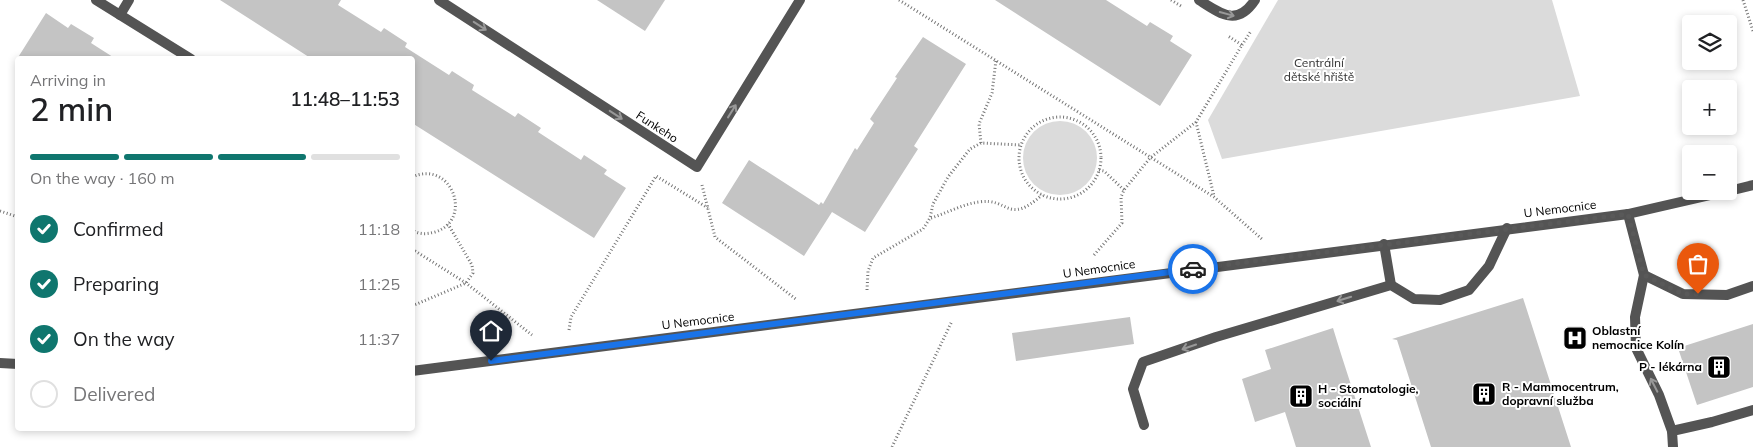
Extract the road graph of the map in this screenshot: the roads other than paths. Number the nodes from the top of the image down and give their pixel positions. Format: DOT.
graph roads {
  1 [pos="96,0"];
  2 [pos="129,0"];
  3 [pos="439,0"];
  4 [pos="800,0"];
  5 [pos="1199,0"];
  6 [pos="1255,0"];
  7 [pos="120,15"];
  8 [pos="185,56"];
  9 [pos="1753,185"];
  10 [pos="1737,189"];
  11 [pos="1689,200"];
  12 [pos="1628,214"];
  13 [pos="1507,228"];
  14 [pos="1384,244"];
  15 [pos="1644,275"];
  16 [pos="1391,285"];
  17 [pos="1753,286"];
  18 [pos="0,363"];
  19 [pos="15,364"];
  20 [pos="415,371"];
  21 [pos="1753,410"];
  22 [pos="1144,425"];
  23 [pos="1672,431"];
  24 [pos="1673,447"];
  1 -- 7 [label="street"];
  2 -- 7 [label="street"];
  3 -- 4 [label="street, Funkeho, one-way"];
  5 -- 6 [label="street, one-way"];
  7 -- 8 [label="street"];
  9 -- 10 [label="street, U Nemocnice"];
  11 -- 12 [label="street, U Nemocnice"];
  12 -- 13 [label="street, U Nemocnice"];
  12 -- 15 [label="street"];
  13 -- 14 [label="street, U Nemocnice"];
  13 -- 16 [label="street"];
  14 -- 16 [label="street"];
  14 -- 20 [label="street, U Nemocnice"];
  15 -- 17 [label="street"];
  23 -- 15 [label="street, one-way"];
  16 -- 22 [label="street, one-way"];
  18 -- 19 [label="street"];
  21 -- 23 [label="street"];
  23 -- 24 [label="street"];
}
